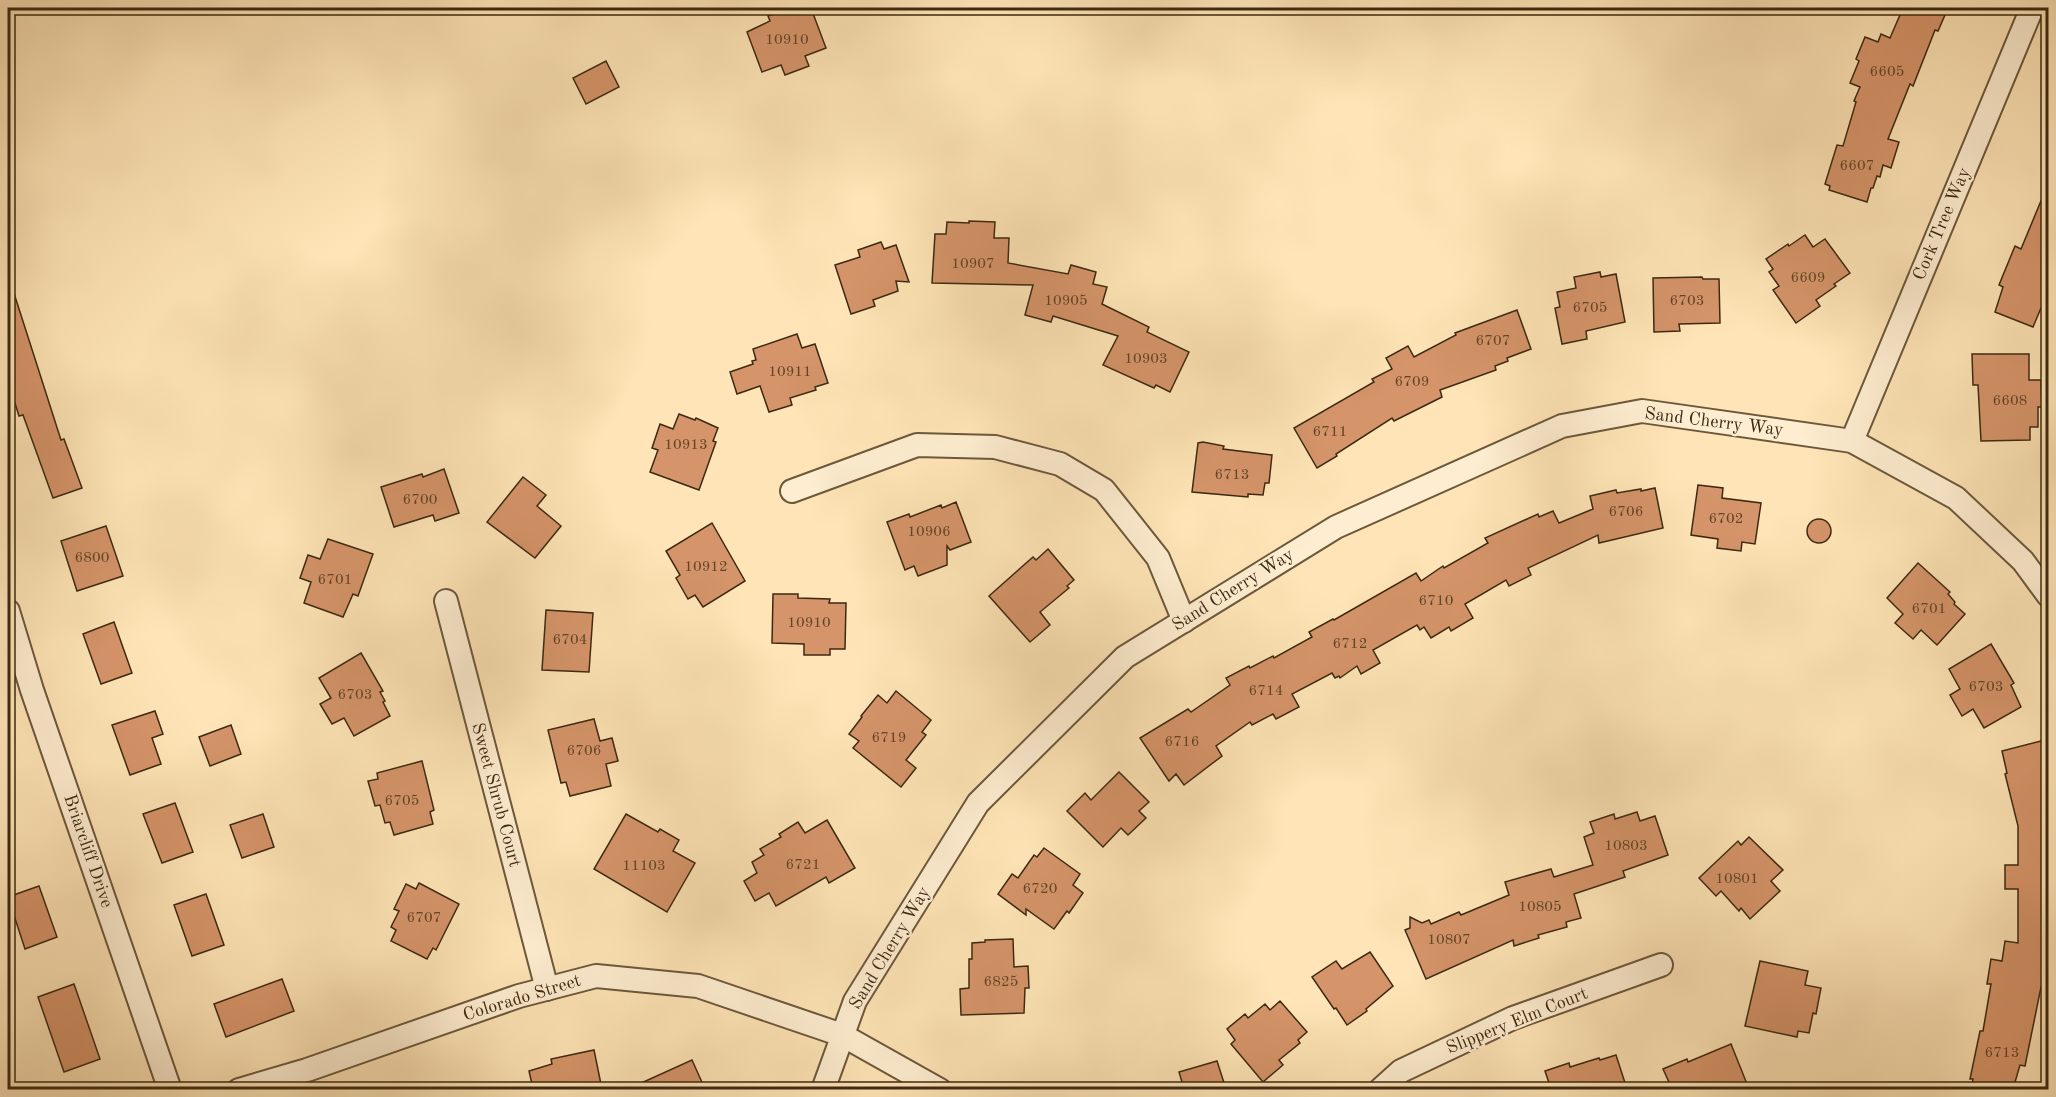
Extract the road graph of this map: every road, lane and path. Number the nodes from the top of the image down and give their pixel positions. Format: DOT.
graph roads {
  1 [pos="2032,8"];
  2 [pos="1852,441"];
  3 [pos="792,491"];
  4 [pos="2049,595"];
  5 [pos="446,601"];
  6 [pos="8,611"];
  7 [pos="1184,621"];
  8 [pos="1661,965"];
  9 [pos="547,989"];
  10 [pos="842,1035"];
  11 [pos="170,1089"];
  12 [pos="239,1089"];
  13 [pos="822,1089"];
  14 [pos="940,1089"];
  15 [pos="1380,1089"];
  1 -- 2 [label="street, Cork Tree Way"];
  2 -- 4 [label="street"];
  2 -- 7 [label="street, Sand Cherry Way"];
  3 -- 7 [label="street"];
  5 -- 9 [label="street, Sweet Shrub Court"];
  6 -- 11 [label="street, Briarcliff Drive"];
  7 -- 10 [label="street, Sand Cherry Way"];
  8 -- 15 [label="street, Slippery Elm Court"];
  9 -- 10 [label="street, Colorado Street"];
  9 -- 12 [label="street, Colorado Street"];
  10 -- 13 [label="street, Sand Cherry Way"];
  10 -- 14 [label="street, Colorado Street"];
}
